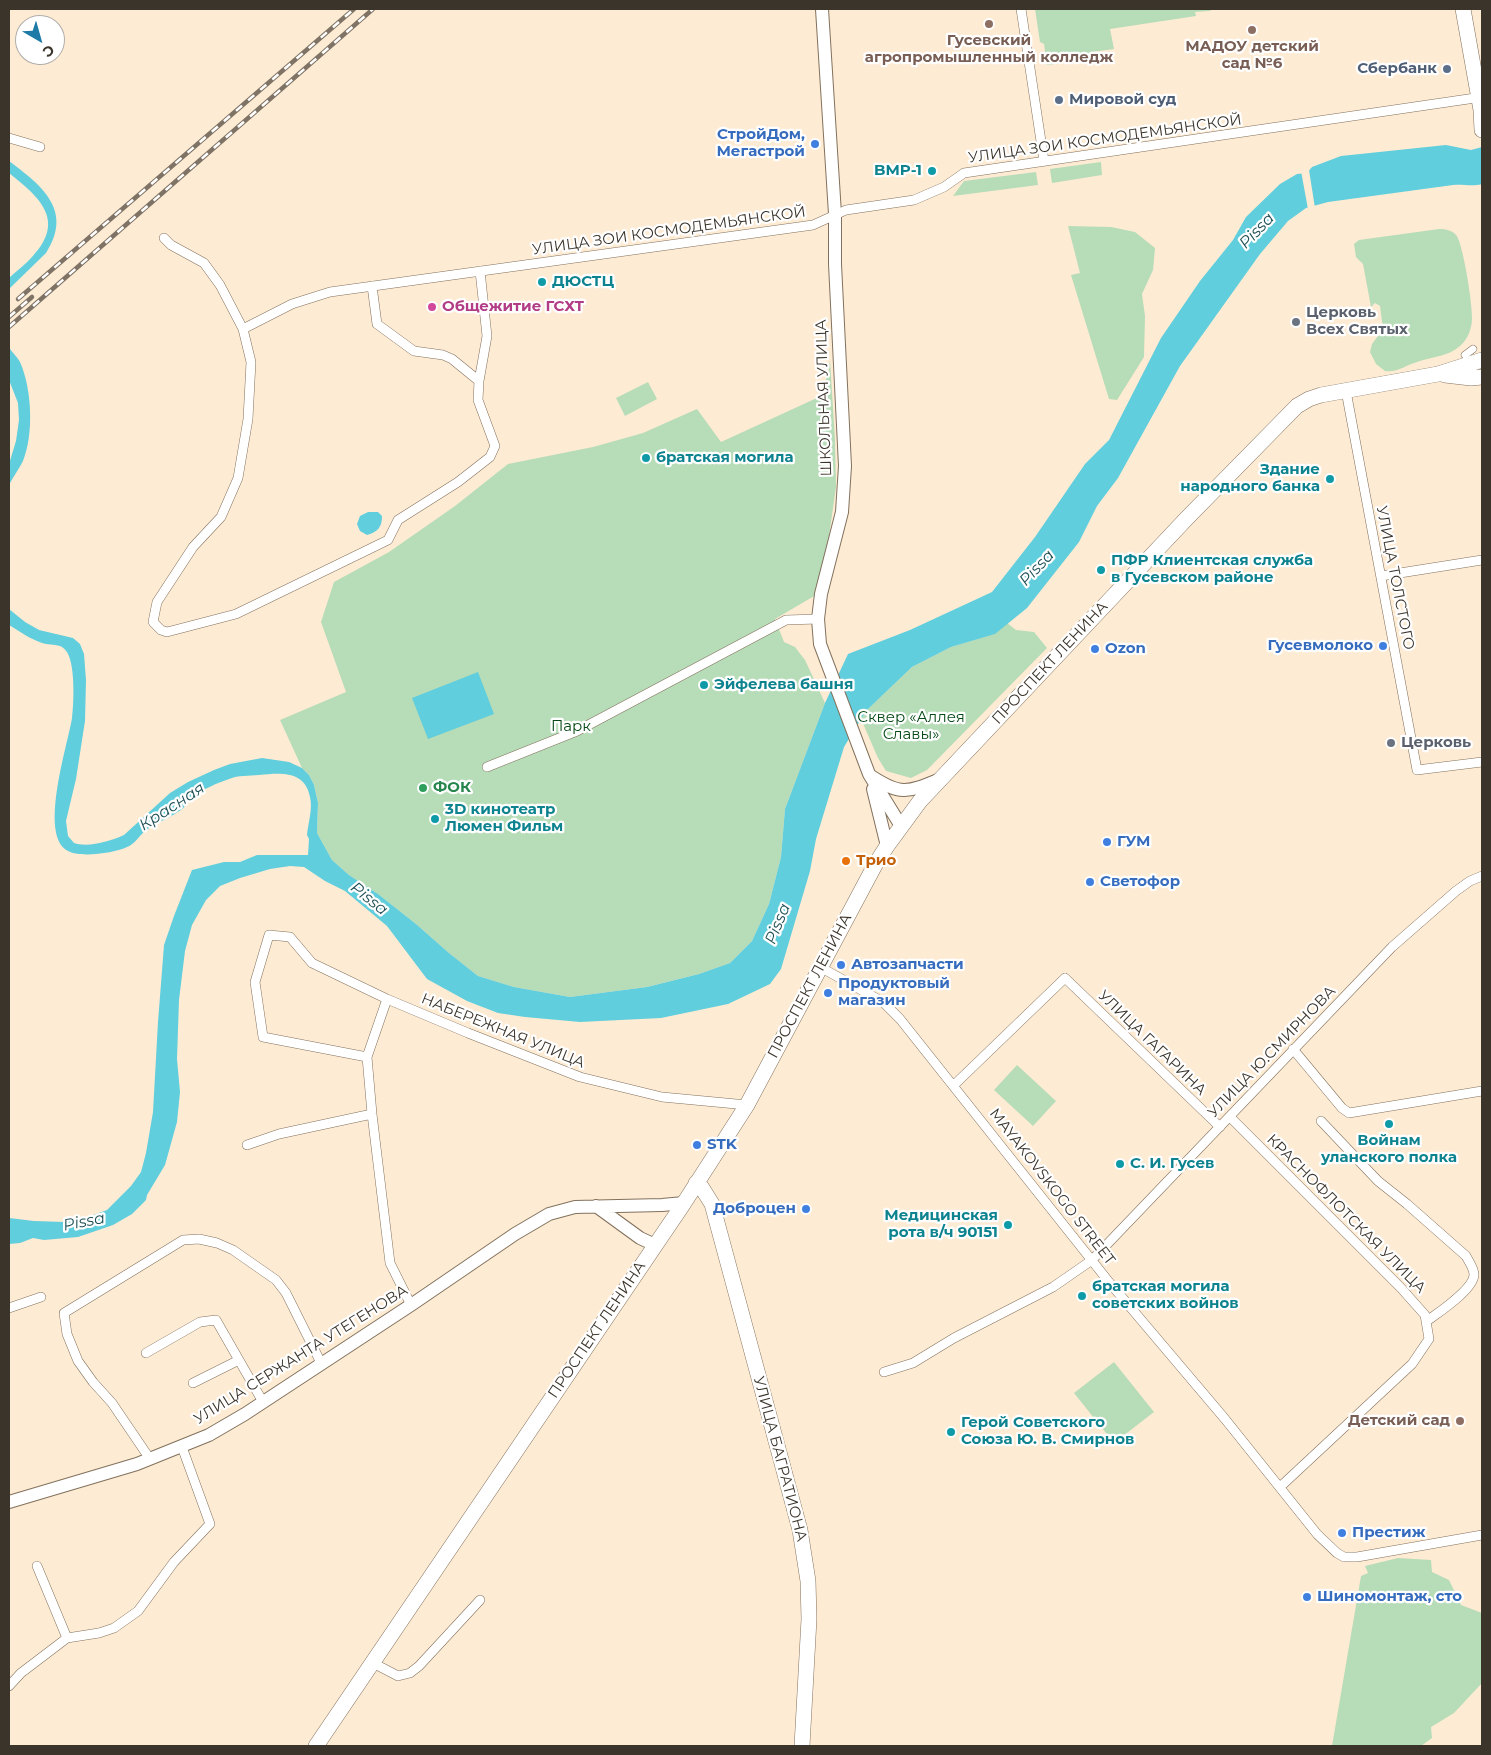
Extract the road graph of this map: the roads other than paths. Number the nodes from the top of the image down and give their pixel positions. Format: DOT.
graph roads {
  1 [pos="822,9"];
  2 [pos="1021,9"];
  3 [pos="1463,9"];
  4 [pos="1481,97"];
  5 [pos="1482,130"];
  6 [pos="9,138"];
  7 [pos="40,147"];
  8 [pos="1044,161"];
  9 [pos="835,214"];
  10 [pos="164,238"];
  11 [pos="480,272"];
  12 [pos="372,286"];
  13 [pos="243,329"];
  14 [pos="1464,355"];
  15 [pos="1478,355"];
  16 [pos="1438,374"];
  17 [pos="1482,377"];
  18 [pos="479,381"];
  19 [pos="1346,391"];
  20 [pos="1482,560"];
  21 [pos="1381,576"];
  22 [pos="818,619"];
  23 [pos="1482,762"];
  24 [pos="487,767"];
  25 [pos="869,774"];
  26 [pos="940,779"];
  27 [pos="901,826"];
  28 [pos="887,846"];
  29 [pos="1482,876"];
  30 [pos="820,967"];
  31 [pos="387,999"];
  32 [pos="1293,1050"];
  33 [pos="367,1057"];
  34 [pos="954,1085"];
  35 [pos="1482,1091"];
  36 [pos="747,1105"];
  37 [pos="372,1114"];
  38 [pos="1230,1117"];
  39 [pos="1321,1121"];
  40 [pos="1220,1127"];
  41 [pos="248,1145"];
  42 [pos="696,1183"];
  43 [pos="684,1203"];
  44 [pos="596,1206"];
  45 [pos="656,1244"];
  46 [pos="1092,1260"];
  47 [pos="41,1297"];
  48 [pos="411,1305"];
  49 [pos="9,1308"];
  50 [pos="1426,1322"];
  51 [pos="146,1353"];
  52 [pos="239,1360"];
  53 [pos="321,1363"];
  54 [pos="884,1372"];
  55 [pos="193,1384"];
  56 [pos="264,1402"];
  57 [pos="182,1447"];
  58 [pos="150,1459"];
  59 [pos="1280,1487"];
  60 [pos="9,1502"];
  61 [pos="1482,1535"];
  62 [pos="37,1566"];
  63 [pos="480,1600"];
  64 [pos="67,1638"];
  65 [pos="373,1663"];
  66 [pos="9,1686"];
  67 [pos="316,1746"];
  68 [pos="802,1746"];
  1 -- 9 [label="main road, ШКОЛЬНАЯ УЛИЦА"];
  2 -- 8 [label="street"];
  3 -- 4 [label="main road"];
  4 -- 5 [label="main road"];
  4 -- 8 [label="street, УЛИЦА ЗОИ КОСМОДЕМЬЯНСКОЙ"];
  6 -- 7 [label="street"];
  8 -- 9 [label="street, УЛИЦА ЗОИ КОСМОДЕМЬЯНСКОЙ"];
  9 -- 11 [label="street, УЛИЦА ЗОИ КОСМОДЕМЬЯНСКОЙ"];
  9 -- 22 [label="main road, ШКОЛЬНАЯ УЛИЦА"];
  10 -- 13 [label="street"];
  11 -- 12 [label="street, УЛИЦА ЗОИ КОСМОДЕМЬЯНСКОЙ"];
  11 -- 18 [label="street"];
  12 -- 13 [label="street, УЛИЦА ЗОИ КОСМОДЕМЬЯНСКОЙ"];
  12 -- 18 [label="street"];
  13 -- 18 [label="street"];
  14 -- 15 [label="street"];
  15 -- 16 [label="main road, ПРОСПЕКТ ЛЕНИНА"];
  16 -- 17 [label="main road, ПРОСПЕКТ ЛЕНИНА"];
  16 -- 19 [label="main road, ПРОСПЕКТ ЛЕНИНА"];
  19 -- 21 [label="street, УЛИЦА ТОЛСТОГО"];
  19 -- 26 [label="main road, ПРОСПЕКТ ЛЕНИНА"];
  20 -- 21 [label="street"];
  21 -- 23 [label="street, УЛИЦА ТОЛСТОГО"];
  22 -- 24 [label="street"];
  22 -- 25 [label="main road, ШКОЛЬНАЯ УЛИЦА"];
  25 -- 26 [label="main road"];
  25 -- 27 [label="main road, ШКОЛЬНАЯ УЛИЦА"];
  25 -- 28 [label="main road, ШКОЛЬНАЯ УЛИЦА"];
  26 -- 27 [label="main road, ПРОСПЕКТ ЛЕНИНА"];
  27 -- 28 [label="main road, ПРОСПЕКТ ЛЕНИНА"];
  28 -- 30 [label="main road, ПРОСПЕКТ ЛЕНИНА"];
  29 -- 32 [label="street, УЛИЦА Ю.СМИРНОВА"];
  30 -- 34 [label="street, MAYAKOVSKOGO STREET"];
  30 -- 36 [label="main road, ПРОСПЕКТ ЛЕНИНА"];
  31 -- 33 [label="street"];
  31 -- 33 [label="street, НАБЕРЕЖНАЯ УЛИЦА"];
  31 -- 36 [label="street, НАБЕРЕЖНАЯ УЛИЦА"];
  32 -- 35 [label="street"];
  32 -- 38 [label="street, УЛИЦА Ю.СМИРНОВА"];
  33 -- 37 [label="street"];
  34 -- 40 [label="street, УЛИЦА ГАГАРИНА"];
  34 -- 46 [label="street, MAYAKOVSKOGO STREET"];
  36 -- 42 [label="main road, ПРОСПЕКТ ЛЕНИНА"];
  37 -- 41 [label="street"];
  37 -- 48 [label="street"];
  38 -- 40 [label="street, УЛИЦА Ю.СМИРНОВА"];
  38 -- 50 [label="street, КРАСНОФЛОТСКАЯ УЛИЦА"];
  39 -- 50 [label="street"];
  40 -- 46 [label="street, УЛИЦА Ю.СМИРНОВА"];
  42 -- 43 [label="main road, ПРОСПЕКТ ЛЕНИНА"];
  42 -- 68 [label="main road, УЛИЦА БАГРАТИОНА"];
  43 -- 44 [label="main road, УЛИЦА СЕРЖАНТА УТЕГЕНОВА"];
  43 -- 45 [label="main road, ПРОСПЕКТ ЛЕНИНА"];
  44 -- 45 [label="main road"];
  44 -- 48 [label="main road, УЛИЦА СЕРЖАНТА УТЕГЕНОВА"];
  45 -- 65 [label="main road, ПРОСПЕКТ ЛЕНИНА"];
  46 -- 54 [label="street, УЛИЦА Ю.СМИРНОВА"];
  46 -- 59 [label="street, MAYAKOVSKOGO STREET"];
  47 -- 49 [label="street"];
  48 -- 53 [label="main road, УЛИЦА СЕРЖАНТА УТЕГЕНОВА"];
  50 -- 59 [label="street"];
  51 -- 52 [label="street"];
  52 -- 55 [label="street"];
  52 -- 56 [label="street"];
  53 -- 56 [label="main road, УЛИЦА СЕРЖАНТА УТЕГЕНОВА"];
  53 -- 58 [label="street"];
  56 -- 57 [label="main road, УЛИЦА СЕРЖАНТА УТЕГЕНОВА"];
  57 -- 58 [label="main road, УЛИЦА СЕРЖАНТА УТЕГЕНОВА"];
  57 -- 64 [label="street"];
  58 -- 60 [label="main road, УЛИЦА СЕРЖАНТА УТЕГЕНОВА"];
  59 -- 61 [label="street, MAYAKOVSKOGO STREET"];
  62 -- 64 [label="street"];
  63 -- 65 [label="street"];
  64 -- 66 [label="street"];
  65 -- 67 [label="main road, ПРОСПЕКТ ЛЕНИНА"];
}
